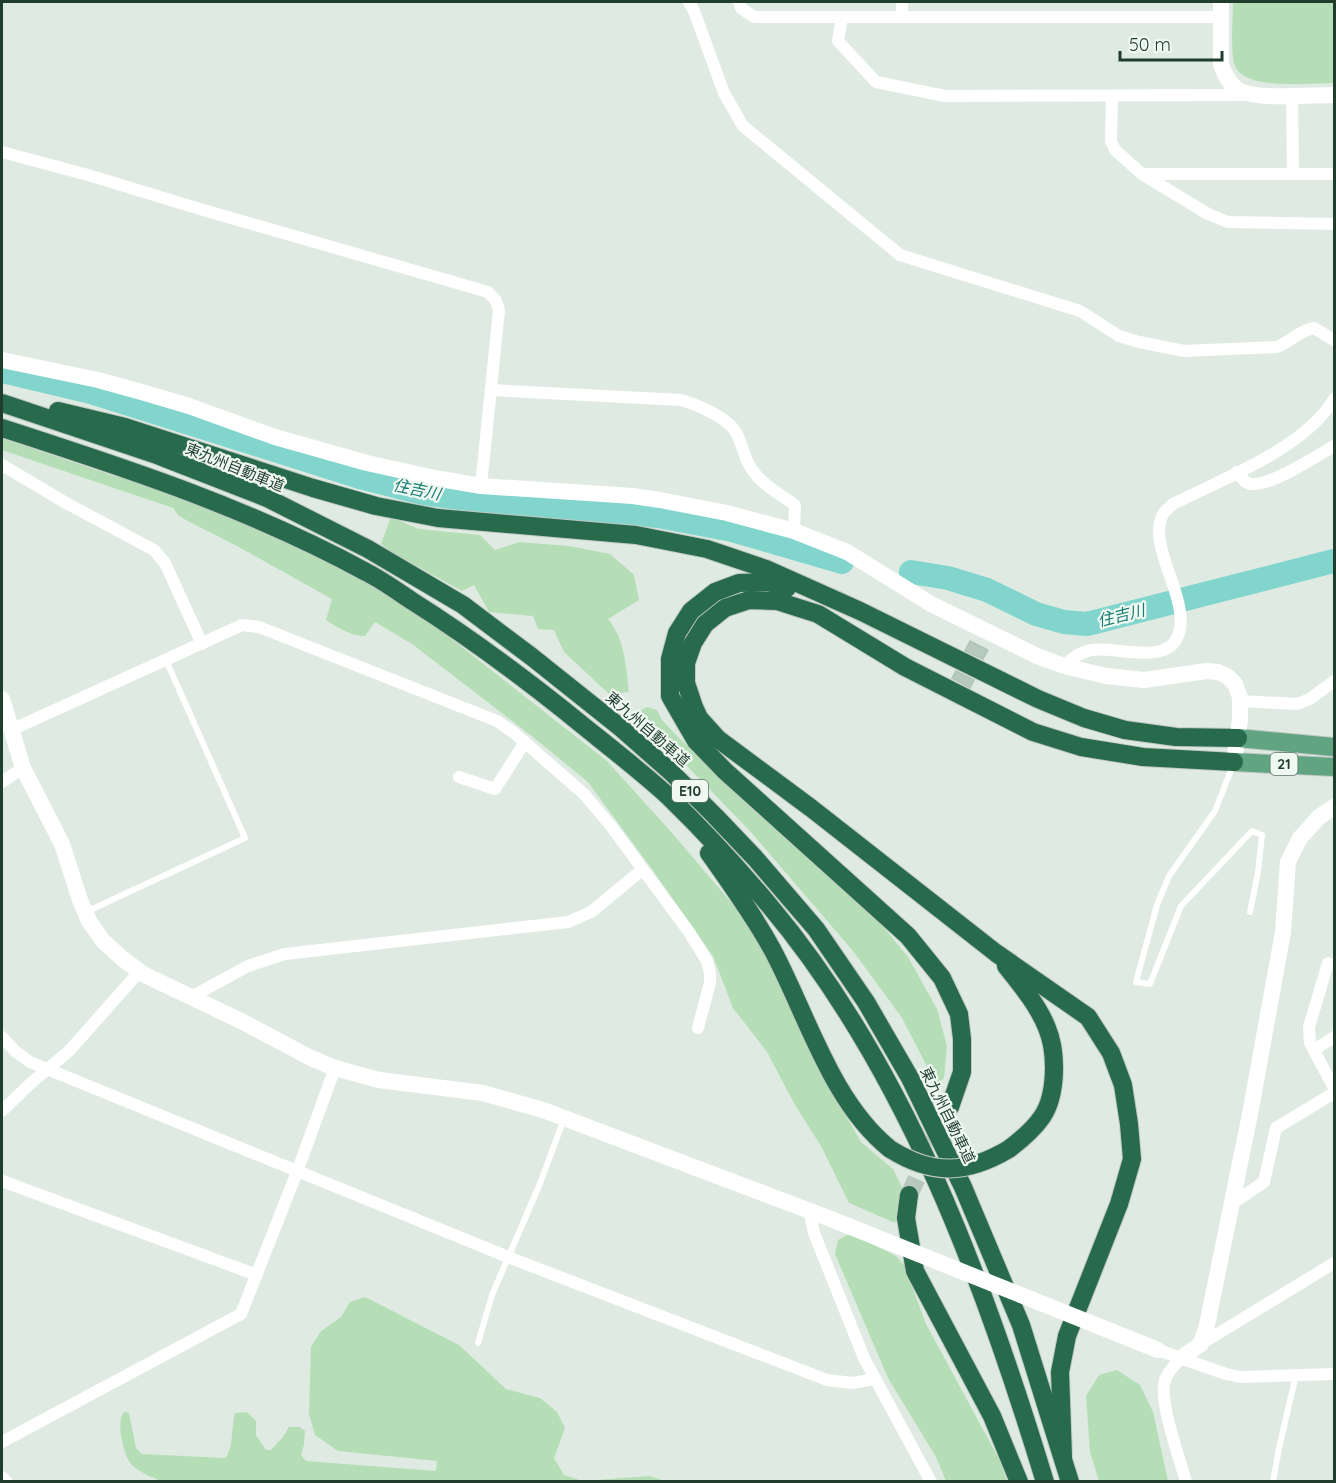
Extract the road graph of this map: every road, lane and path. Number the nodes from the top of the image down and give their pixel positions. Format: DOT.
graph roads {
  1 [pos="688,2"];
  2 [pos="740,2"];
  3 [pos="902,2"];
  4 [pos="1220,9"];
  5 [pos="842,17"];
  6 [pos="902,17"];
  7 [pos="1220,56"];
  8 [pos="1220,95"];
  9 [pos="1260,95"];
  10 [pos="1292,95"];
  11 [pos="1335,95"];
  12 [pos="1112,96"];
  13 [pos="2,152"];
  14 [pos="1142,174"];
  15 [pos="1293,174"];
  16 [pos="1335,174"];
  17 [pos="1335,224"];
  18 [pos="1335,340"];
  19 [pos="2,360"];
  20 [pos="491,390"];
  21 [pos="2,396"];
  22 [pos="1335,399"];
  23 [pos="2,403"];
  24 [pos="2,428"];
  25 [pos="1335,446"];
  26 [pos="2,465"];
  27 [pos="1237,472"];
  28 [pos="481,486"];
  29 [pos="794,531"];
  30 [pos="860,611"];
  31 [pos="202,644"];
  32 [pos="166,660"];
  33 [pos="1064,666"];
  34 [pos="1335,681"];
  35 [pos="2,699"];
  36 [pos="1240,701"];
  37 [pos="11,730"];
  38 [pos="1238,738"];
  39 [pos="525,742"];
  40 [pos="1335,747"];
  41 [pos="1234,762"];
  42 [pos="1335,767"];
  43 [pos="23,768"];
  44 [pos="459,777"];
  45 [pos="2,782"];
  46 [pos="667,796"];
  47 [pos="1335,807"];
  48 [pos="642,870"];
  49 [pos="85,912"];
  50 [pos="1250,912"];
  51 [pos="996,953"];
  52 [pos="1328,963"];
  53 [pos="140,971"];
  54 [pos="191,997"];
  55 [pos="698,1028"];
  56 [pos="2,1037"];
  57 [pos="1335,1037"];
  58 [pos="1314,1050"];
  59 [pos="335,1068"];
  60 [pos="46,1069"];
  61 [pos="1335,1088"];
  62 [pos="1335,1093"];
  63 [pos="950,1107"];
  64 [pos="2,1111"];
  65 [pos="565,1118"];
  66 [pos="297,1172"];
  67 [pos="2,1181"];
  68 [pos="909,1195"];
  69 [pos="1233,1203"];
  70 [pos="809,1211"];
  71 [pos="508,1257"];
  72 [pos="1335,1263"];
  73 [pos="257,1275"];
  74 [pos="478,1342"];
  75 [pos="1201,1344"];
  76 [pos="1158,1350"];
  77 [pos="1181,1358"];
  78 [pos="1296,1374"];
  79 [pos="1335,1374"];
  80 [pos="875,1379"];
  81 [pos="2,1442"];
  82 [pos="1063,1457"];
  83 [pos="2,1477"];
  84 [pos="7,1482"];
  85 [pos="931,1482"];
  86 [pos="1019,1482"];
  87 [pos="1046,1482"];
  88 [pos="1070,1482"];
  89 [pos="1186,1482"];
  90 [pos="1273,1482"];
  1 -- 18 [label="street"];
  2 -- 5 [label="street"];
  3 -- 6 [label="street"];
  4 -- 6 [label="street"];
  4 -- 7 [label="street"];
  5 -- 6 [label="street"];
  5 -- 12 [label="street"];
  7 -- 8 [label="street"];
  7 -- 9 [label="street"];
  8 -- 9 [label="street"];
  8 -- 12 [label="street"];
  9 -- 10 [label="street"];
  10 -- 11 [label="street"];
  10 -- 15 [label="street"];
  12 -- 14 [label="street"];
  13 -- 20 [label="street"];
  14 -- 15 [label="street"];
  14 -- 17 [label="street"];
  15 -- 16 [label="street"];
  19 -- 28 [label="street"];
  20 -- 28 [label="street"];
  20 -- 29 [label="street"];
  21 -- 30 [label="highway"];
  22 -- 27 [label="street"];
  23 -- 82 [label="highway, 東九州自動車道 / E10"];
  24 -- 46 [label="highway, E10"];
  25 -- 27 [label="street"];
  26 -- 31 [label="street"];
  27 -- 33 [label="street"];
  28 -- 29 [label="street"];
  29 -- 33 [label="street"];
  30 -- 38 [label="highway"];
  30 -- 63 [label="highway"];
  31 -- 32 [label="street"];
  31 -- 39 [label="street"];
  32 -- 37 [label="street"];
  32 -- 49 [label="lane"];
  33 -- 36 [label="street"];
  34 -- 36 [label="street"];
  35 -- 37 [label="street"];
  36 -- 38 [label="street"];
  37 -- 43 [label="street"];
  38 -- 40 [label="main road, 21"];
  38 -- 41 [label="street"];
  39 -- 44 [label="street"];
  39 -- 48 [label="street"];
  41 -- 42 [label="main road, 21"];
  41 -- 50 [label="lane"];
  41 -- 51 [label="highway"];
  43 -- 45 [label="street"];
  43 -- 49 [label="street"];
  46 -- 51 [label="highway, bridge"];
  46 -- 87 [label="highway, E10"];
  47 -- 69 [label="street"];
  48 -- 54 [label="street"];
  48 -- 55 [label="street"];
  49 -- 53 [label="street"];
  51 -- 82 [label="highway"];
  52 -- 58 [label="street"];
  53 -- 54 [label="street"];
  53 -- 60 [label="street"];
  54 -- 59 [label="street"];
  56 -- 60 [label="street"];
  57 -- 58 [label="street"];
  58 -- 61 [label="street"];
  59 -- 65 [label="street"];
  59 -- 66 [label="street"];
  60 -- 64 [label="street"];
  60 -- 66 [label="street"];
  62 -- 69 [label="street"];
  65 -- 70 [label="street"];
  65 -- 71 [label="lane"];
  66 -- 71 [label="street"];
  66 -- 73 [label="street"];
  67 -- 73 [label="street"];
  68 -- 86 [label="highway"];
  69 -- 75 [label="street"];
  70 -- 76 [label="street, bridge"];
  70 -- 80 [label="street"];
  71 -- 74 [label="lane"];
  71 -- 80 [label="street"];
  72 -- 75 [label="street"];
  73 -- 81 [label="street"];
  75 -- 77 [label="street"];
  76 -- 77 [label="street"];
  77 -- 78 [label="street"];
  77 -- 89 [label="street"];
  78 -- 79 [label="street"];
  78 -- 90 [label="lane"];
  80 -- 85 [label="street"];
  82 -- 88 [label="highway, 東九州自動車道 / E10"];
  83 -- 84 [label="street"];
}
